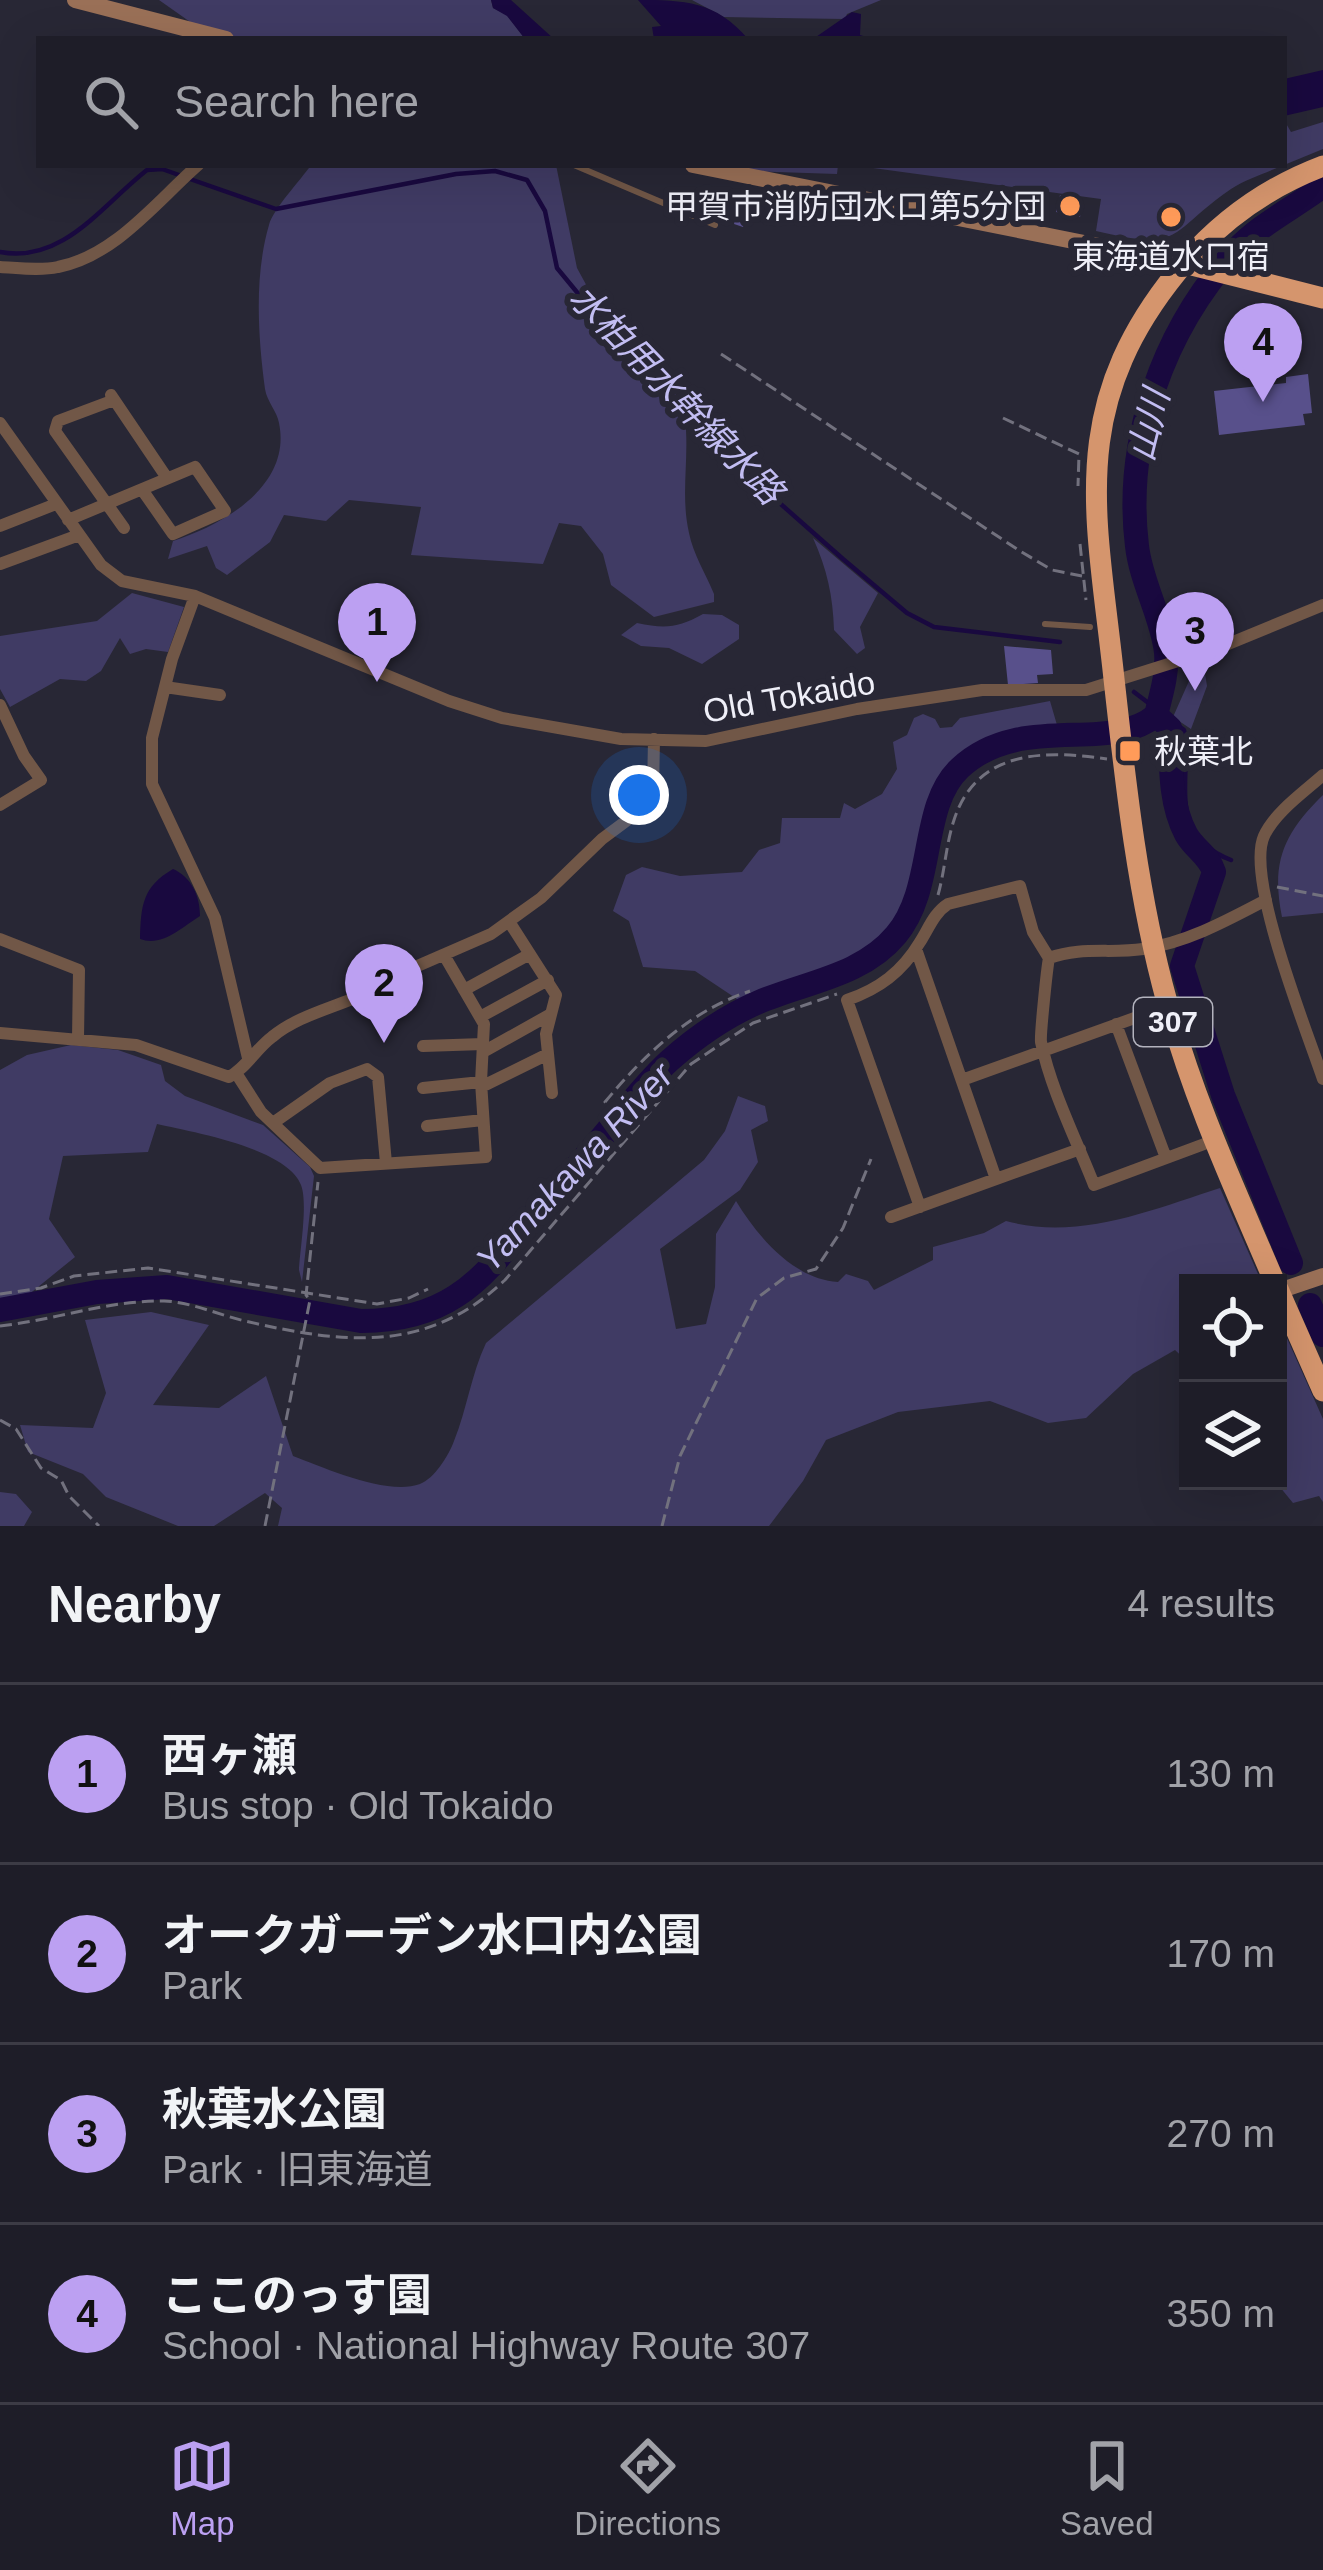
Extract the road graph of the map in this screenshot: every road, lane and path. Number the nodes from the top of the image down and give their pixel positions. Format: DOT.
graph roads {
  1 [pos="75,0"];
  2 [pos="214,36"];
  3 [pos="581,168"];
  4 [pos="708,168"];
  5 [pos="1314,170"];
  6 [pos="189,173"];
  7 [pos="715,225"];
  8 [pos="1194,265"];
  9 [pos="0,267"];
  10 [pos="1323,298"];
  11 [pos="721,354"];
  12 [pos="1003,418"];
  13 [pos="0,423"];
  14 [pos="6,442"];
  15 [pos="167,478"];
  16 [pos="143,491"];
  17 [pos="1078,499"];
  18 [pos="56,504"];
  19 [pos="107,505"];
  20 [pos="68,520"];
  21 [pos="0,526"];
  22 [pos="124,528"];
  23 [pos="79,535"];
  24 [pos="1080,545"];
  25 [pos="0,564"];
  26 [pos="1082,576"];
  27 [pos="195,596"];
  28 [pos="1323,605"];
  29 [pos="1045,625"];
  30 [pos="1090,627"];
  31 [pos="1115,683"];
  32 [pos="165,687"];
  33 [pos="220,695"];
  34 [pos="1,711"];
  35 [pos="654,740"];
  36 [pos="1122,755"];
  37 [pos="1323,775"];
  38 [pos="0,805"];
  39 [pos="1264,883"];
  40 [pos="1323,896"];
  41 [pos="1266,900"];
  42 [pos="932,911"];
  43 [pos="510,922"];
  44 [pos="0,939"];
  45 [pos="1153,947"];
  46 [pos="916,949"];
  47 [pos="530,954"];
  48 [pos="444,956"];
  49 [pos="1049,958"];
  50 [pos="548,980"];
  51 [pos="848,990"];
  52 [pos="464,991"];
  53 [pos="750,991"];
  54 [pos="1168,1006"];
  55 [pos="552,1014"];
  56 [pos="480,1017"];
  57 [pos="1117,1024"];
  58 [pos="0,1034"];
  59 [pos="78,1039"];
  60 [pos="423,1046"];
  61 [pos="483,1048"];
  62 [pos="1044,1051"];
  63 [pos="548,1054"];
  64 [pos="248,1058"];
  65 [pos="236,1073"];
  66 [pos="1323,1079"];
  67 [pos="962,1080"];
  68 [pos="481,1085"];
  69 [pos="424,1088"];
  70 [pos="552,1093"];
  71 [pos="483,1120"];
  72 [pos="273,1123"];
  73 [pos="635,1125"];
  74 [pos="428,1126"];
  75 [pos="1215,1140"];
  76 [pos="1080,1148"];
  77 [pos="1166,1158"];
  78 [pos="871,1159"];
  79 [pos="386,1163"];
  80 [pos="320,1168"];
  81 [pos="996,1179"];
  82 [pos="920,1207"];
  83 [pos="890,1217"];
  84 [pos="1271,1274"];
  85 [pos="1323,1276"];
  86 [pos="1287,1285"];
  87 [pos="428,1289"];
  88 [pos="0,1294"];
  89 [pos="308,1297"];
  90 [pos="1287,1310"];
  91 [pos="0,1326"];
  92 [pos="303,1328"];
  93 [pos="1323,1390"];
  94 [pos="0,1420"];
  95 [pos="98,1526"];
  96 [pos="265,1526"];
  97 [pos="662,1526"];
  1 -- 2 [label="main road"];
  3 -- 7 [label="lane"];
  4 -- 8 [label="main road"];
  5 -- 8 [label="highway, 307"];
  6 -- 9 [label="street"];
  8 -- 10 [label="highway"];
  8 -- 31 [label="highway, 307"];
  11 -- 26 [label="path"];
  12 -- 17 [label="path"];
  13 -- 14 [label="street, Old Tokaido"];
  14 -- 18 [label="street, Old Tokaido"];
  15 -- 16 [label="street"];
  15 -- 16 [label="street"];
  15 -- 19 [label="street"];
  16 -- 19 [label="street"];
  18 -- 20 [label="street, Old Tokaido"];
  18 -- 21 [label="street"];
  19 -- 20 [label="street"];
  19 -- 22 [label="street"];
  20 -- 23 [label="street, Old Tokaido"];
  23 -- 25 [label="street"];
  23 -- 27 [label="street, Old Tokaido"];
  24 -- 26 [label="path"];
  26 -- 30 [label="path"];
  27 -- 32 [label="street"];
  27 -- 35 [label="street, Old Tokaido"];
  28 -- 31 [label="street, Old Tokaido"];
  29 -- 30 [label="lane"];
  31 -- 35 [label="street, Old Tokaido"];
  31 -- 36 [label="highway, 307"];
  32 -- 33 [label="street"];
  32 -- 64 [label="street"];
  34 -- 38 [label="street"];
  35 -- 43 [label="street"];
  36 -- 42 [label="path"];
  36 -- 45 [label="highway, 307"];
  37 -- 39 [label="street"];
  39 -- 40 [label="path"];
  39 -- 41 [label="street"];
  41 -- 45 [label="street"];
  41 -- 66 [label="street"];
  43 -- 47 [label="street"];
  43 -- 48 [label="street"];
  44 -- 59 [label="street"];
  45 -- 49 [label="street"];
  45 -- 54 [label="highway, 307"];
  46 -- 49 [label="street"];
  46 -- 67 [label="street"];
  46 -- 82 [label="street"];
  47 -- 50 [label="street"];
  47 -- 52 [label="street"];
  48 -- 52 [label="street"];
  48 -- 64 [label="street"];
  49 -- 62 [label="street"];
  50 -- 55 [label="street"];
  50 -- 56 [label="street"];
  51 -- 73 [label="path"];
  52 -- 56 [label="street"];
  53 -- 73 [label="path"];
  54 -- 57 [label="street"];
  54 -- 75 [label="highway, 307"];
  55 -- 61 [label="street"];
  55 -- 63 [label="street"];
  56 -- 61 [label="street"];
  57 -- 62 [label="street"];
  57 -- 77 [label="street"];
  58 -- 59 [label="street"];
  59 -- 65 [label="street"];
  60 -- 61 [label="street"];
  61 -- 68 [label="street"];
  62 -- 67 [label="street"];
  62 -- 76 [label="street"];
  63 -- 68 [label="street"];
  63 -- 70 [label="street"];
  64 -- 65 [label="street"];
  65 -- 72 [label="street"];
  67 -- 81 [label="street"];
  68 -- 69 [label="street"];
  68 -- 71 [label="street"];
  71 -- 74 [label="street"];
  71 -- 79 [label="street"];
  72 -- 79 [label="street"];
  72 -- 80 [label="street"];
  73 -- 92 [label="path"];
  75 -- 77 [label="street"];
  75 -- 84 [label="highway, 307"];
  76 -- 77 [label="street"];
  76 -- 81 [label="street"];
  78 -- 97 [label="path"];
  79 -- 80 [label="street"];
  80 -- 89 [label="path"];
  81 -- 82 [label="street"];
  82 -- 83 [label="street"];
  85 -- 86 [label="main road"];
  87 -- 89 [label="path"];
  88 -- 89 [label="path"];
  89 -- 92 [label="path"];
  90 -- 93 [label="highway, 307"];
  91 -- 92 [label="path"];
  92 -- 96 [label="path"];
  94 -- 95 [label="path"];
}
